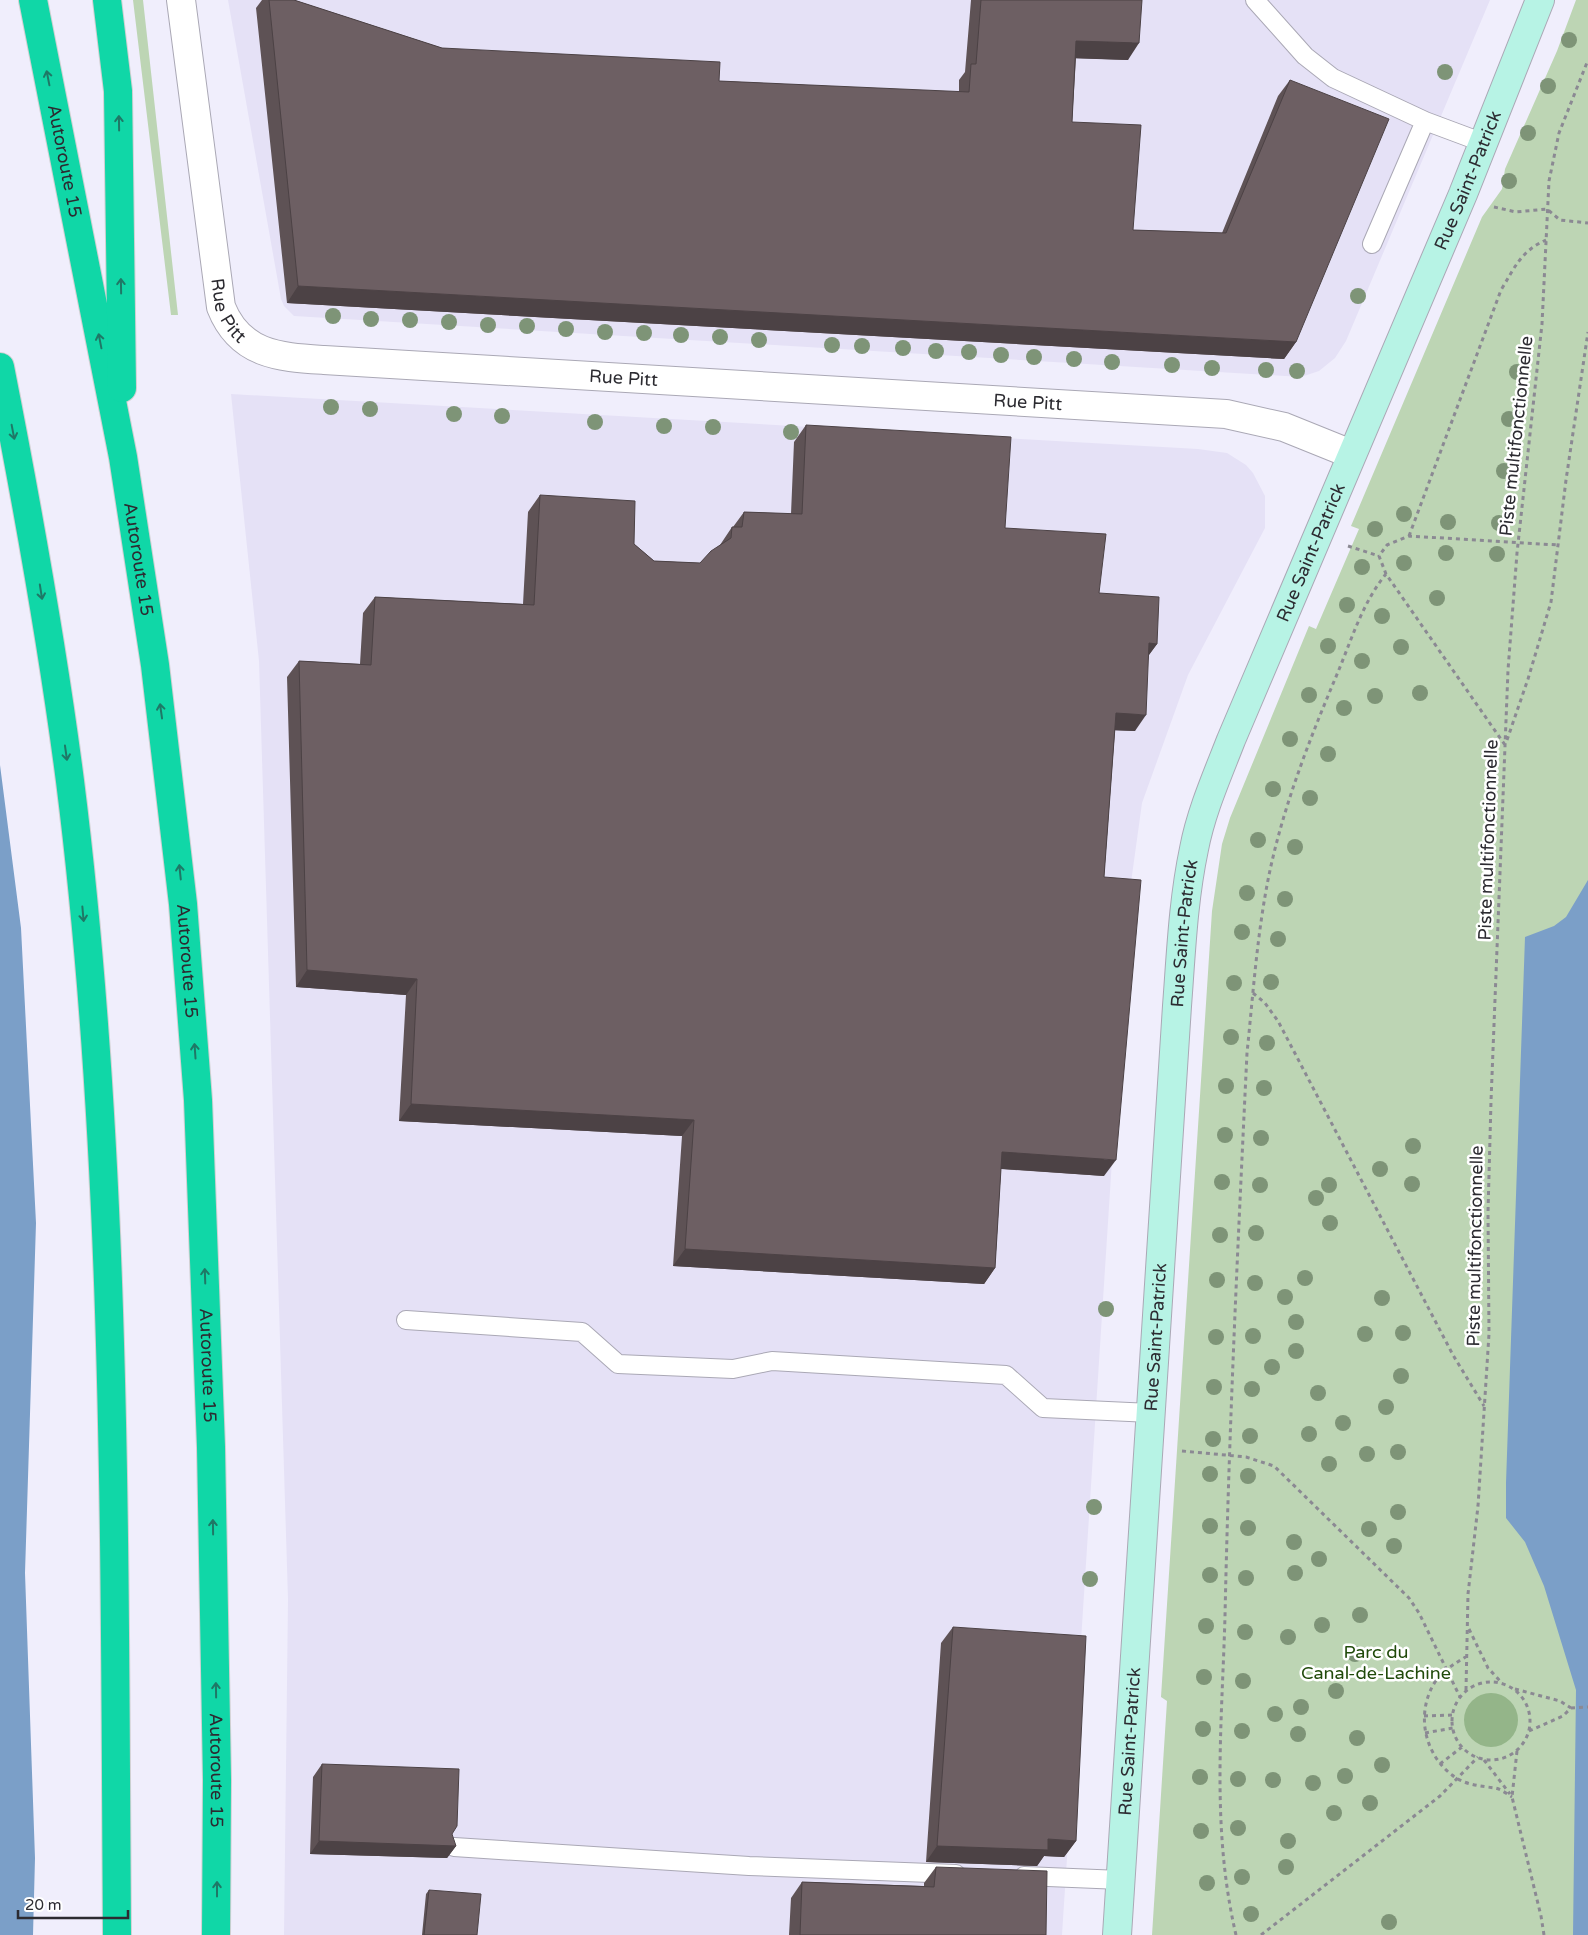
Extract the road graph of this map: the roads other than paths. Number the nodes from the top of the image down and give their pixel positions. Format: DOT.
graph roads {
  1 [pos="33,0"];
  2 [pos="107,0"];
  3 [pos="181,0"];
  4 [pos="1255,0"];
  5 [pos="1537,1"];
  6 [pos="1425,121"];
  7 [pos="1484,143"];
  8 [pos="1372,244"];
  9 [pos="0,367"];
  10 [pos="1351,454"];
  11 [pos="123,457"];
  12 [pos="406,1320"];
  13 [pos="1151,1413"];
  14 [pos="454,1847"];
  15 [pos="978,1875"];
  16 [pos="1007,1876"];
  17 [pos="1121,1880"];
  18 [pos="117,1935"];
  19 [pos="216,1935"];
  20 [pos="1117,1935"];
  11 -- 1 [label="highway, Autoroute 15, one-way"];
  11 -- 2 [label="highway, one-way"];
  3 -- 10 [label="street, Rue Pitt"];
  4 -- 6 [label="lane"];
  5 -- 7 [label="main road, Rue Saint-Patrick"];
  6 -- 7 [label="lane"];
  6 -- 8 [label="lane"];
  7 -- 10 [label="main road, Rue Saint-Patrick"];
  9 -- 18 [label="highway, one-way"];
  10 -- 13 [label="main road, Rue Saint-Patrick"];
  19 -- 11 [label="highway, Autoroute 15, one-way"];
  12 -- 13 [label="lane"];
  13 -- 17 [label="main road, Rue Saint-Patrick"];
  14 -- 15 [label="lane"];
  16 -- 17 [label="lane"];
  17 -- 20 [label="main road, Rue Saint-Patrick"];
}
